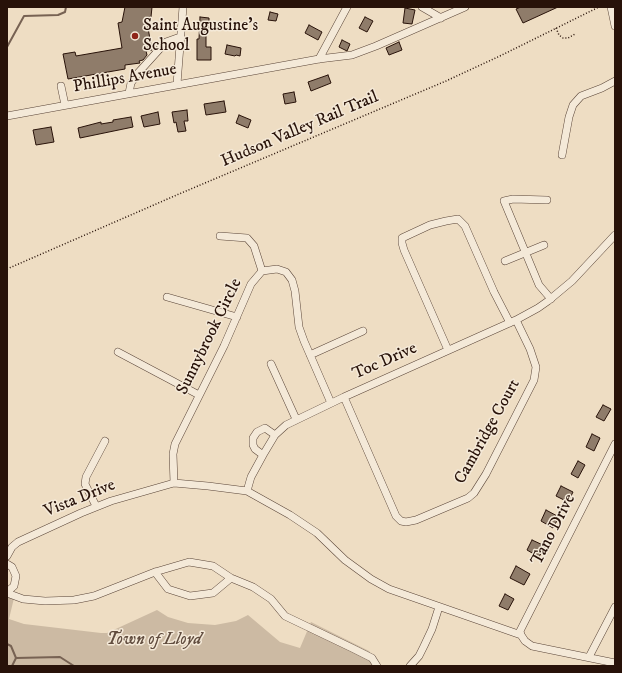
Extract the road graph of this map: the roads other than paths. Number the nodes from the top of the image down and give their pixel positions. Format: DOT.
graph roads {
  1 [pos="183,7"];
  2 [pos="347,7"];
  3 [pos="422,7"];
  4 [pos="465,7"];
  5 [pos="611,7"];
  6 [pos="440,18"];
  7 [pos="615,26"];
  8 [pos="180,37"];
  9 [pos="318,59"];
  10 [pos="615,80"];
  11 [pos="176,84"];
  12 [pos="61,86"];
  13 [pos="129,93"];
  14 [pos="65,105"];
  15 [pos="7,116"];
  16 [pos="562,155"];
  17 [pos="547,200"];
  18 [pos="615,235"];
  19 [pos="220,236"];
  20 [pos="544,245"];
  21 [pos="525,253"];
  22 [pos="505,261"];
  23 [pos="262,272"];
  24 [pos="167,297"];
  25 [pos="551,299"];
  26 [pos="237,317"];
  27 [pos="513,321"];
  28 [pos="363,331"];
  29 [pos="448,350"];
  30 [pos="118,352"];
  31 [pos="310,355"];
  32 [pos="271,364"];
  33 [pos="199,395"];
  34 [pos="344,397"];
  35 [pos="331,403"];
  36 [pos="296,419"];
  37 [pos="275,435"];
  38 [pos="105,441"];
  39 [pos="615,444"];
  40 [pos="263,455"];
  41 [pos="174,483"];
  42 [pos="247,492"];
  43 [pos="96,506"];
  44 [pos="7,556"];
  45 [pos="7,564"];
  46 [pos="155,572"];
  47 [pos="231,578"];
  48 [pos="7,593"];
  49 [pos="439,607"];
  50 [pos="615,607"];
  51 [pos="520,633"];
  52 [pos="589,658"];
  53 [pos="615,663"];
  54 [pos="377,666"];
  55 [pos="410,666"];
  1 -- 8 [label="street"];
  2 -- 9 [label="street"];
  3 -- 6 [label="street"];
  4 -- 6 [label="street, Phillips Avenue"];
  5 -- 7 [label="street"];
  6 -- 9 [label="street, Phillips Avenue"];
  8 -- 11 [label="street"];
  8 -- 13 [label="street"];
  9 -- 11 [label="street, Phillips Avenue"];
  10 -- 16 [label="street"];
  11 -- 13 [label="street, Phillips Avenue"];
  12 -- 14 [label="street"];
  13 -- 14 [label="street, Phillips Avenue"];
  14 -- 15 [label="street, Phillips Avenue"];
  17 -- 21 [label="street"];
  18 -- 25 [label="street, Toc Drive"];
  19 -- 23 [label="street"];
  20 -- 21 [label="street"];
  21 -- 22 [label="street"];
  21 -- 25 [label="street"];
  23 -- 26 [label="street, Sunnybrook Circle"];
  23 -- 31 [label="street, Sunnybrook Circle"];
  24 -- 26 [label="street"];
  25 -- 27 [label="street, Toc Drive"];
  26 -- 33 [label="street, Sunnybrook Circle"];
  27 -- 29 [label="street, Toc Drive"];
  27 -- 29 [label="street"];
  27 -- 34 [label="street, Cambridge Court"];
  28 -- 31 [label="street"];
  29 -- 34 [label="street, Toc Drive"];
  30 -- 33 [label="street"];
  31 -- 35 [label="street, Sunnybrook Circle"];
  32 -- 36 [label="street"];
  33 -- 41 [label="street, Sunnybrook Circle"];
  34 -- 35 [label="street, Toc Drive"];
  35 -- 36 [label="street, Toc Drive"];
  36 -- 37 [label="street, Toc Drive"];
  37 -- 40 [label="street, Toc Drive"];
  37 -- 40 [label="street"];
  38 -- 43 [label="street"];
  39 -- 51 [label="street, Tano Drive"];
  40 -- 42 [label="street, Toc Drive"];
  41 -- 42 [label="street"];
  41 -- 43 [label="street, Vista Drive"];
  42 -- 49 [label="street"];
  43 -- 44 [label="street, Vista Drive"];
  45 -- 48 [label="street"];
  46 -- 47 [label="street"];
  46 -- 47 [label="street"];
  46 -- 48 [label="street"];
  47 -- 54 [label="street"];
  49 -- 51 [label="street"];
  49 -- 55 [label="street"];
  50 -- 52 [label="street"];
  51 -- 52 [label="street"];
  52 -- 53 [label="street"];
}
